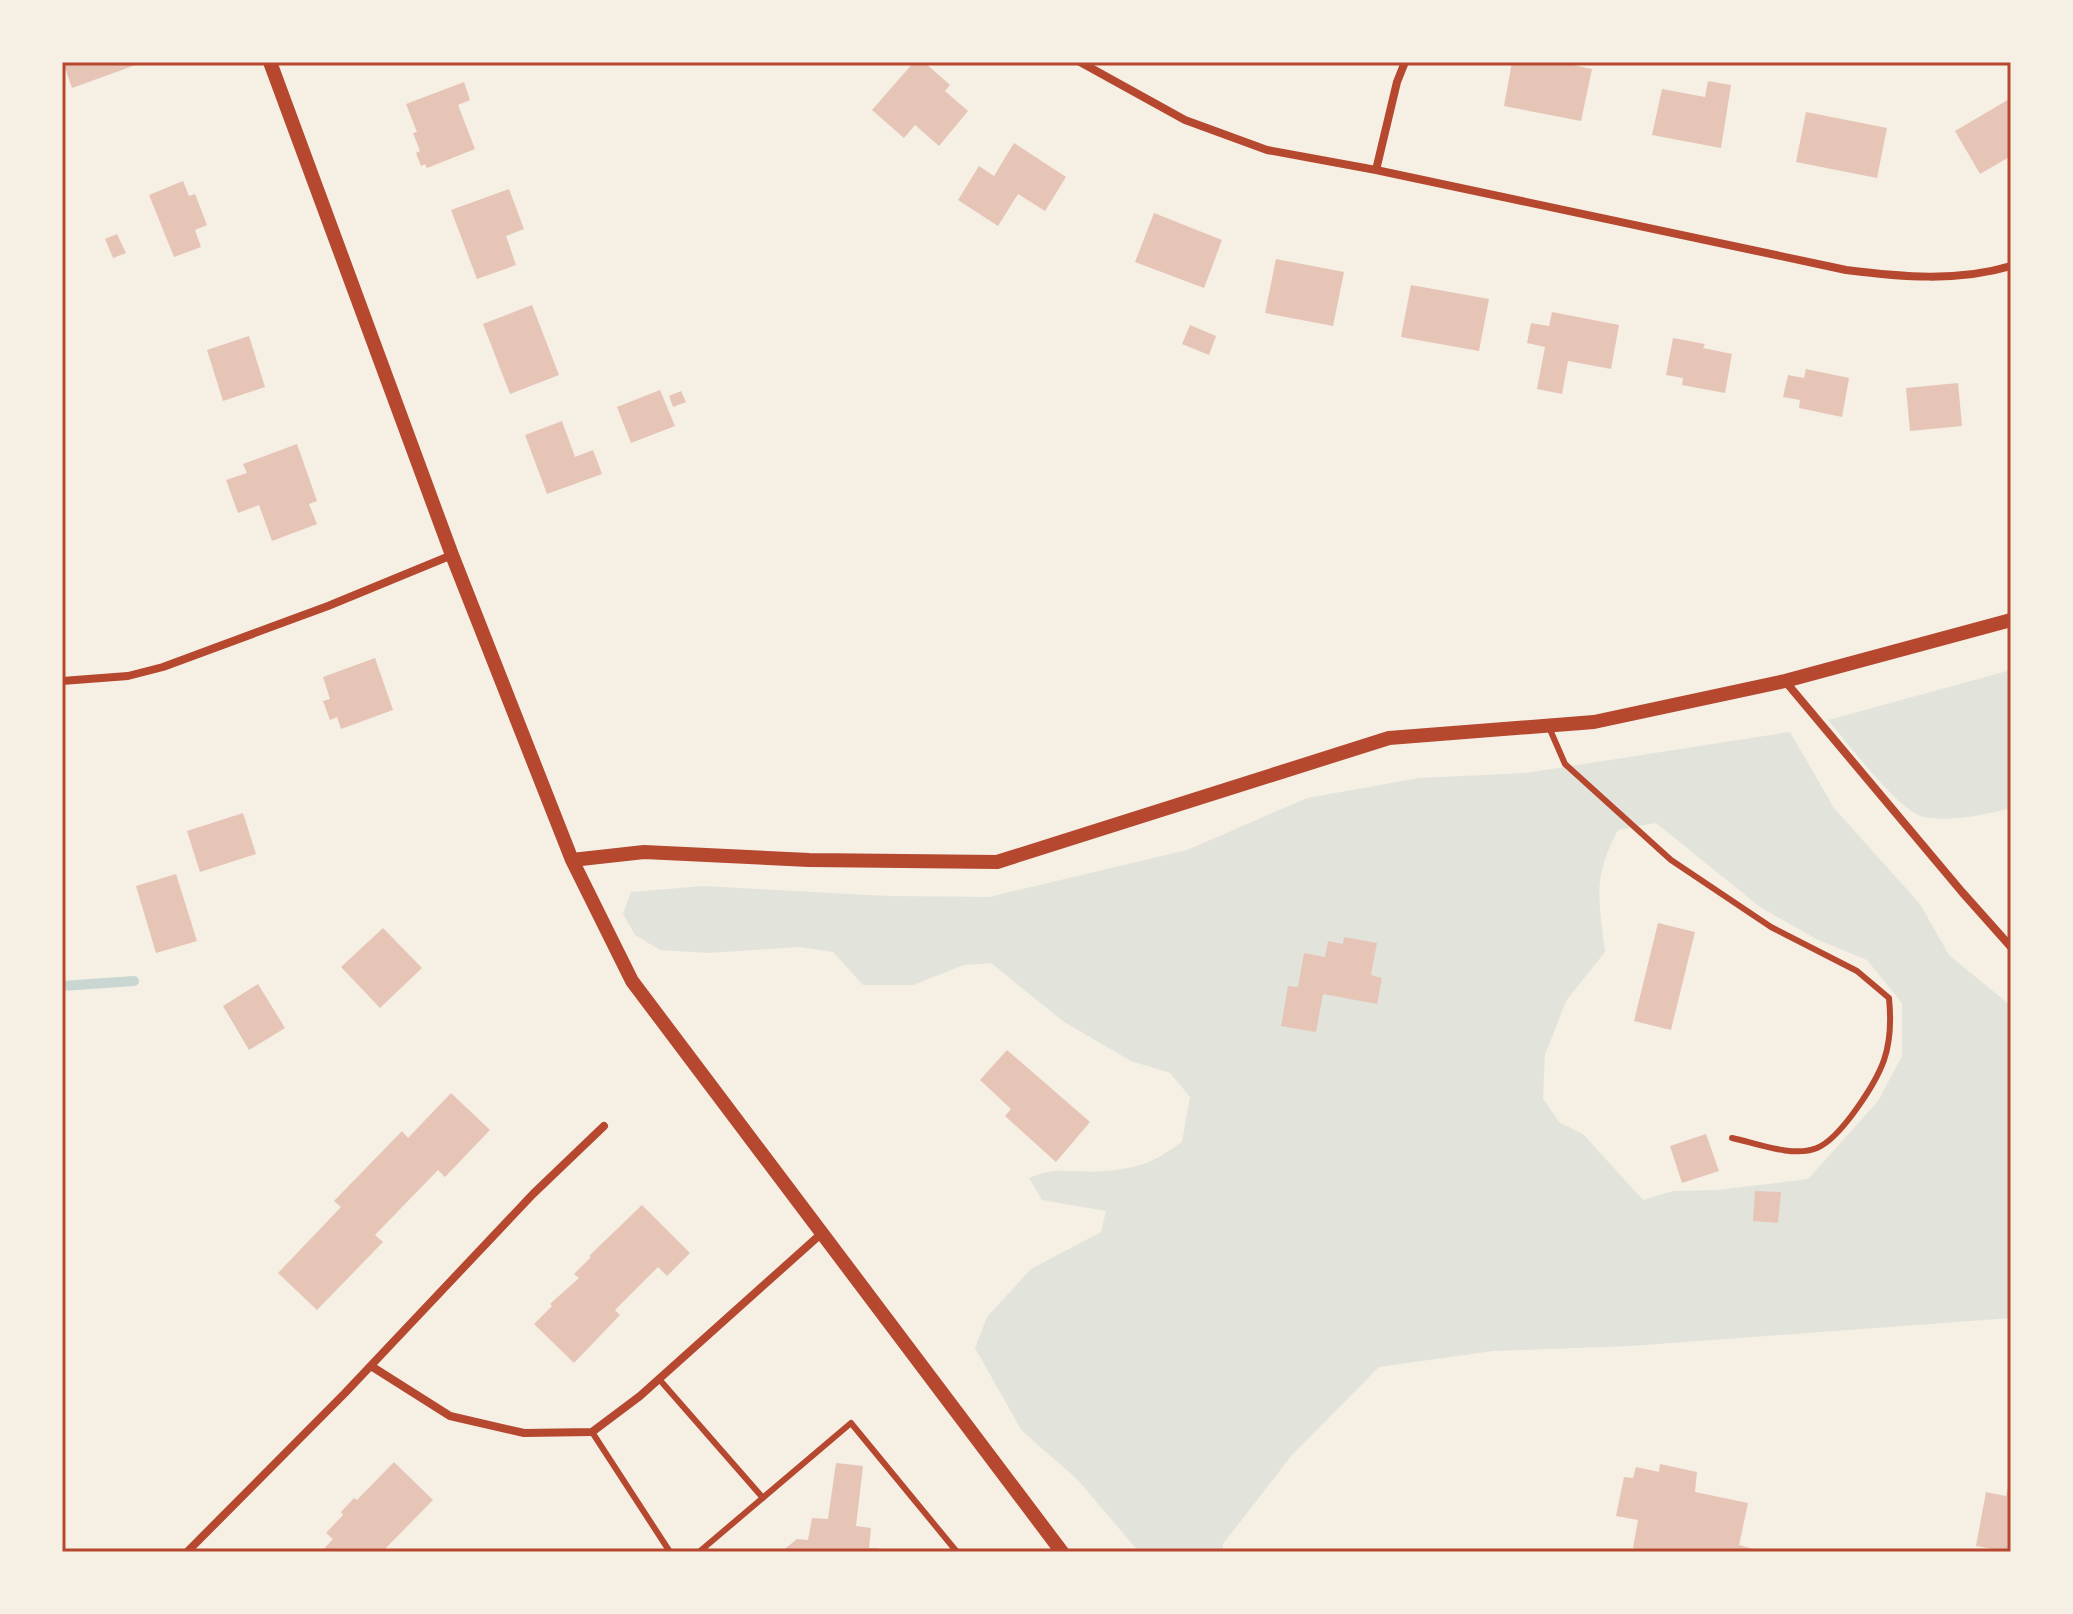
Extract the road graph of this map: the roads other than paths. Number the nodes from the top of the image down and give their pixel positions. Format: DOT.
graph roads {
  1 [pos="270,62"];
  2 [pos="1080,62"];
  3 [pos="1405,62"];
  4 [pos="1376,170"];
  5 [pos="2011,266"];
  6 [pos="452,555"];
  7 [pos="2011,620"];
  8 [pos="62,681"];
  9 [pos="1785,681"];
  10 [pos="1548,725"];
  11 [pos="572,860"];
  12 [pos="2011,947"];
  13 [pos="604,1126"];
  14 [pos="1732,1138"];
  15 [pos="822,1233"];
  16 [pos="371,1366"];
  17 [pos="659,1379"];
  18 [pos="592,1432"];
  19 [pos="763,1498"];
  20 [pos="187,1552"];
  21 [pos="670,1552"];
  22 [pos="699,1552"];
  23 [pos="957,1552"];
  24 [pos="1062,1552"];
  1 -- 6 [label="street"];
  2 -- 4 [label="street"];
  3 -- 4 [label="street"];
  4 -- 5 [label="street"];
  6 -- 8 [label="street"];
  6 -- 11 [label="street"];
  7 -- 9 [label="street"];
  9 -- 10 [label="street"];
  9 -- 12 [label="street"];
  10 -- 11 [label="street"];
  10 -- 14 [label="lane"];
  11 -- 15 [label="street"];
  13 -- 16 [label="street"];
  15 -- 17 [label="street"];
  15 -- 24 [label="street"];
  16 -- 18 [label="street"];
  16 -- 20 [label="street"];
  17 -- 18 [label="street"];
  17 -- 19 [label="lane"];
  18 -- 21 [label="lane"];
  19 -- 22 [label="lane"];
  19 -- 23 [label="lane"];
}
